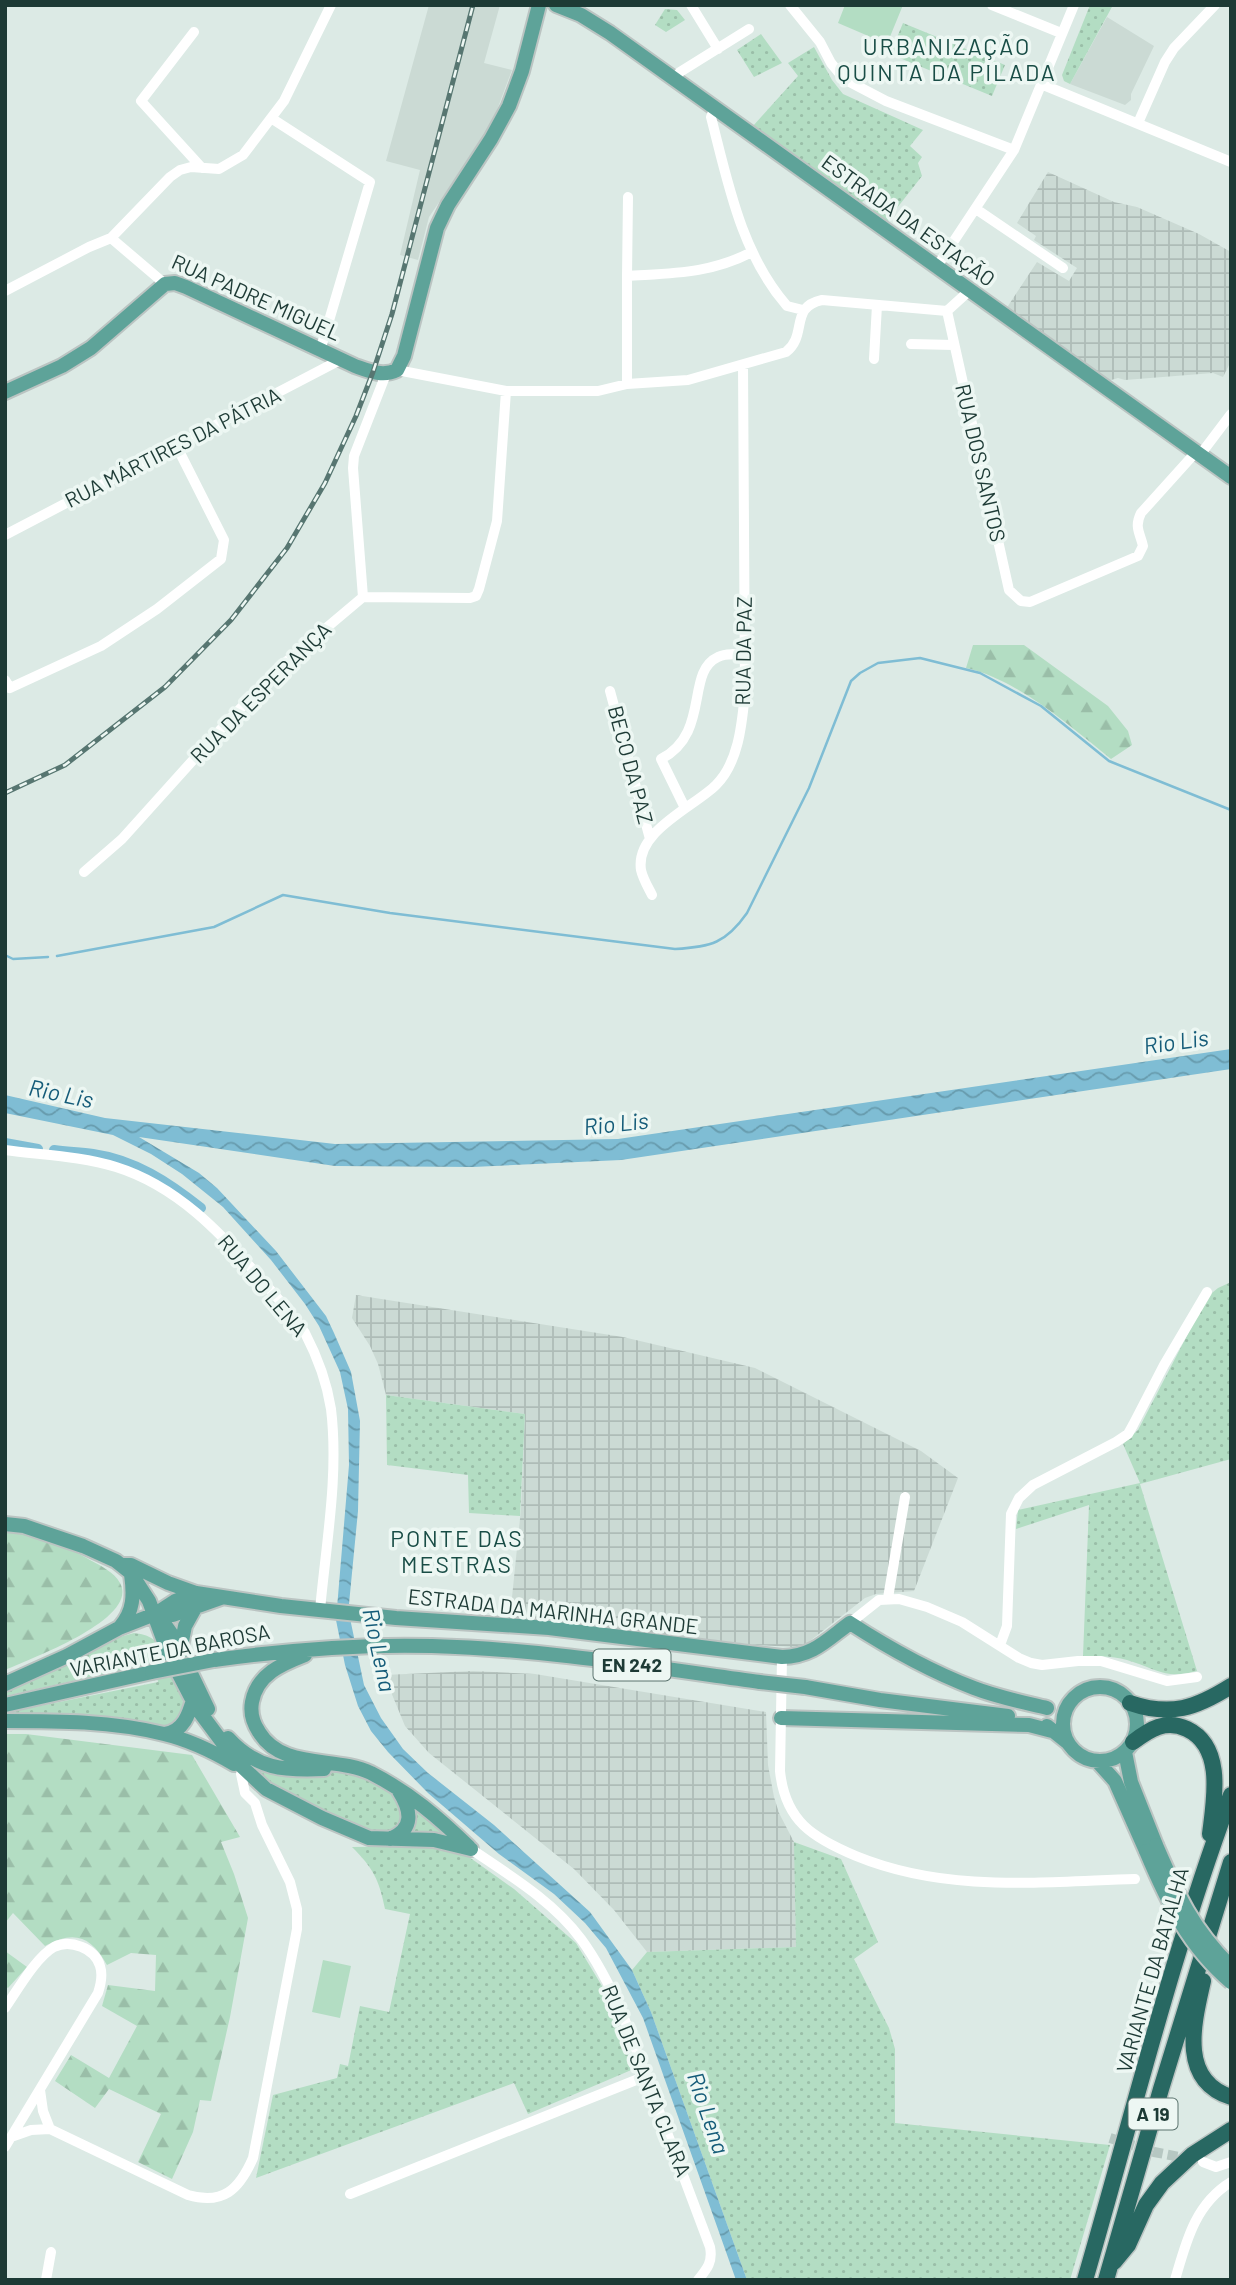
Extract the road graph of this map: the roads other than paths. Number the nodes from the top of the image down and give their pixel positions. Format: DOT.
graph roads {
  1 [pos="331,5"];
  2 [pos="539,5"];
  3 [pos="556,5"];
  4 [pos="691,5"];
  5 [pos="790,5"];
  6 [pos="992,5"];
  7 [pos="1074,5"];
  8 [pos="1215,5"];
  9 [pos="749,29"];
  10 [pos="194,32"];
  11 [pos="1061,33"];
  12 [pos="718,49"];
  13 [pos="675,79"];
  14 [pos="1041,83"];
  15 [pos="715,107"];
  16 [pos="271,118"];
  17 [pos="1138,123"];
  18 [pos="1014,150"];
  19 [pos="1231,162"];
  20 [pos="202,168"];
  21 [pos="628,197"];
  22 [pos="976,209"];
  23 [pos="111,238"];
  24 [pos="752,252"];
  25 [pos="936,268"];
  26 [pos="1063,268"];
  27 [pos="627,276"];
  28 [pos="165,284"];
  29 [pos="5,291"];
  30 [pos="969,291"];
  31 [pos="877,305"];
  32 [pos="803,310"];
  33 [pos="947,311"];
  34 [pos="911,344"];
  35 [pos="954,345"];
  36 [pos="320,351"];
  37 [pos="874,359"];
  38 [pos="340,360"];
  39 [pos="743,365"];
  40 [pos="391,372"];
  41 [pos="627,384"];
  42 [pos="506,391"];
  43 [pos="5,392"];
  44 [pos="1231,414"];
  45 [pos="177,447"];
  46 [pos="1198,453"];
  47 [pos="1231,477"];
  48 [pos="5,535"];
  49 [pos="363,597"];
  50 [pos="745,655"];
  51 [pos="5,680"];
  52 [pos="610,691"];
  53 [pos="685,808"];
  54 [pos="650,839"];
  55 [pos="84,872"];
  56 [pos="652,895"];
  57 [pos="5,1150"];
  58 [pos="1207,1292"];
  59 [pos="905,1497"];
  60 [pos="5,1524"];
  61 [pos="126,1569"];
  62 [pos="888,1598"];
  63 [pos="196,1600"];
  64 [pos="323,1611"];
  65 [pos="155,1614"];
  66 [pos="849,1623"];
  67 [pos="119,1628"];
  68 [pos="1000,1645"];
  69 [pos="311,1649"];
  70 [pos="180,1652"];
  71 [pos="782,1657"];
  72 [pos="1197,1677"];
  73 [pos="194,1682"];
  74 [pos="5,1684"];
  75 [pos="1231,1686"];
  76 [pos="845,1692"];
  77 [pos="1074,1698"];
  78 [pos="193,1701"];
  79 [pos="1130,1703"];
  80 [pos="5,1705"];
  81 [pos="1047,1707"];
  82 [pos="780,1718"];
  83 [pos="5,1721"];
  84 [pos="1052,1731"];
  85 [pos="165,1734"];
  86 [pos="1067,1742"];
  87 [pos="1129,1747"];
  88 [pos="1097,1761"];
  89 [pos="269,1766"];
  90 [pos="244,1769"];
  91 [pos="360,1769"];
  92 [pos="397,1787"];
  93 [pos="266,1789"];
  94 [pos="1231,1795"];
  95 [pos="255,1803"];
  96 [pos="388,1840"];
  97 [pos="1151,1848"];
  98 [pos="471,1849"];
  99 [pos="1208,1857"];
  100 [pos="1231,1862"];
  101 [pos="1135,1879"];
  102 [pos="1200,1958"];
  103 [pos="1231,1967"];
  104 [pos="1231,1982"];
  105 [pos="5,2008"];
  106 [pos="646,2076"];
  107 [pos="40,2090"];
  108 [pos="1231,2097"];
  109 [pos="50,2130"];
  110 [pos="1231,2130"];
  111 [pos="8,2142"];
  112 [pos="1203,2162"];
  113 [pos="1231,2162"];
  114 [pos="1231,2182"];
  115 [pos="350,2194"];
  116 [pos="51,2252"];
  117 [pos="1107,2275"];
  118 [pos="46,2280"];
  119 [pos="698,2280"];
  120 [pos="1085,2280"];
  121 [pos="1175,2280"];
  1 -- 16 [label="street"];
  2 -- 40 [label="main road"];
  3 -- 13 [label="main road, ESTRADA DA ESTAÇÃO"];
  4 -- 12 [label="street"];
  5 -- 18 [label="street"];
  6 -- 11 [label="street"];
  7 -- 11 [label="street"];
  8 -- 17 [label="street"];
  9 -- 12 [label="street"];
  10 -- 20 [label="street"];
  11 -- 14 [label="street"];
  12 -- 13 [label="street"];
  13 -- 15 [label="main road, ESTRADA DA ESTAÇÃO"];
  14 -- 17 [label="street"];
  14 -- 18 [label="street"];
  15 -- 24 [label="street"];
  15 -- 25 [label="main road, ESTRADA DA ESTAÇÃO"];
  16 -- 20 [label="street"];
  16 -- 36 [label="street"];
  17 -- 19 [label="street"];
  18 -- 22 [label="street"];
  20 -- 23 [label="street"];
  21 -- 27 [label="street"];
  22 -- 25 [label="street"];
  22 -- 26 [label="street"];
  23 -- 28 [label="street, RUA PADRE MIGUEL"];
  23 -- 29 [label="street"];
  24 -- 27 [label="street"];
  24 -- 32 [label="street"];
  25 -- 30 [label="main road, ESTRADA DA ESTAÇÃO"];
  27 -- 41 [label="street"];
  28 -- 36 [label="main road, RUA PADRE MIGUEL"];
  28 -- 43 [label="main road"];
  30 -- 33 [label="street"];
  30 -- 46 [label="main road, ESTRADA DA ESTAÇÃO"];
  31 -- 32 [label="street"];
  31 -- 33 [label="street"];
  31 -- 37 [label="street"];
  32 -- 39 [label="street"];
  33 -- 35 [label="street, RUA DOS SANTOS"];
  34 -- 35 [label="street"];
  35 -- 46 [label="street, RUA DOS SANTOS"];
  36 -- 38 [label="main road, RUA PADRE MIGUEL"];
  38 -- 40 [label="main road, RUA PADRE MIGUEL"];
  38 -- 45 [label="street, RUA MÁRTIRES DA PÁTRIA"];
  39 -- 41 [label="street"];
  39 -- 50 [label="street, RUA DA PAZ"];
  40 -- 42 [label="street"];
  40 -- 49 [label="street"];
  41 -- 42 [label="street"];
  42 -- 49 [label="street"];
  44 -- 46 [label="street"];
  45 -- 48 [label="street, RUA MÁRTIRES DA PÁTRIA"];
  45 -- 51 [label="street"];
  46 -- 47 [label="main road, ESTRADA DA ESTAÇÃO"];
  49 -- 55 [label="street, RUA DA ESPERANÇA"];
  50 -- 53 [label="street, RUA DA PAZ"];
  50 -- 53 [label="street"];
  52 -- 54 [label="street, BECO DA PAZ"];
  53 -- 54 [label="street, RUA DA PAZ"];
  54 -- 56 [label="street"];
  57 -- 64 [label="street, RUA DO LENA"];
  58 -- 68 [label="street"];
  59 -- 62 [label="street"];
  60 -- 61 [label="main road, EN 242"];
  61 -- 63 [label="main road, ESTRADA DA MARINHA GRANDE / EN 242"];
  61 -- 65 [label="main road"];
  61 -- 67 [label="main road"];
  62 -- 66 [label="street"];
  62 -- 68 [label="street"];
  63 -- 64 [label="main road, ESTRADA DA MARINHA GRANDE / EN 242"];
  63 -- 65 [label="main road"];
  63 -- 70 [label="main road"];
  64 -- 71 [label="main road, ESTRADA DA MARINHA GRANDE / EN 242"];
  65 -- 67 [label="main road"];
  65 -- 70 [label="main road"];
  65 -- 78 [label="main road"];
  66 -- 71 [label="main road, ESTRADA DA MARINHA GRANDE / EN 242"];
  66 -- 81 [label="main road"];
  67 -- 74 [label="main road"];
  68 -- 72 [label="street"];
  69 -- 76 [label="main road, VARIANTE DA BAROSA / EN 242, bridge"];
  69 -- 80 [label="main road, VARIANTE DA BAROSA / EN 242, bridge"];
  69 -- 91 [label="main road"];
  70 -- 73 [label="main road"];
  71 -- 82 [label="street"];
  73 -- 78 [label="main road"];
  73 -- 89 [label="main road"];
  75 -- 79 [label="highway"];
  76 -- 81 [label="main road, VARIANTE DA BAROSA / EN 242"];
  76 -- 84 [label="main road, VARIANTE DA BAROSA / EN 242"];
  77 -- 79 [label="main road, EN 242"];
  77 -- 81 [label="main road, VARIANTE DA BAROSA / EN 242"];
  77 -- 86 [label="main road"];
  78 -- 85 [label="main road"];
  78 -- 90 [label="main road"];
  79 -- 87 [label="main road"];
  82 -- 84 [label="main road"];
  82 -- 101 [label="street"];
  83 -- 85 [label="main road"];
  84 -- 86 [label="main road, VARIANTE DA BAROSA / EN 242"];
  85 -- 90 [label="main road"];
  86 -- 88 [label="main road, EN 242"];
  87 -- 88 [label="main road"];
  87 -- 97 [label="main road"];
  87 -- 99 [label="highway"];
  88 -- 97 [label="main road"];
  89 -- 90 [label="main road"];
  89 -- 91 [label="main road"];
  90 -- 93 [label="main road"];
  90 -- 95 [label="street"];
  91 -- 92 [label="main road"];
  92 -- 96 [label="main road"];
  92 -- 98 [label="main road"];
  93 -- 95 [label="street"];
  93 -- 96 [label="main road"];
  94 -- 99 [label="highway, VARIANTE DA BATALHA / A 19"];
  95 -- 109 [label="street"];
  96 -- 98 [label="main road"];
  97 -- 103 [label="main road, bridge"];
  97 -- 104 [label="main road, bridge"];
  98 -- 106 [label="street, RUA DE SANTA CLARA"];
  99 -- 120 [label="highway, VARIANTE DA BATALHA / A 19"];
  100 -- 102 [label="highway, VARIANTE DA BATALHA / A 19"];
  102 -- 108 [label="highway"];
  102 -- 117 [label="highway, VARIANTE DA BATALHA / A 19"];
  105 -- 107 [label="street"];
  106 -- 115 [label="street"];
  106 -- 119 [label="street, RUA DE SANTA CLARA"];
  107 -- 109 [label="street"];
  107 -- 111 [label="street"];
  109 -- 111 [label="street"];
  110 -- 117 [label="highway"];
  112 -- 113 [label="street"];
  114 -- 121 [label="street"];
  116 -- 118 [label="street"];
}
